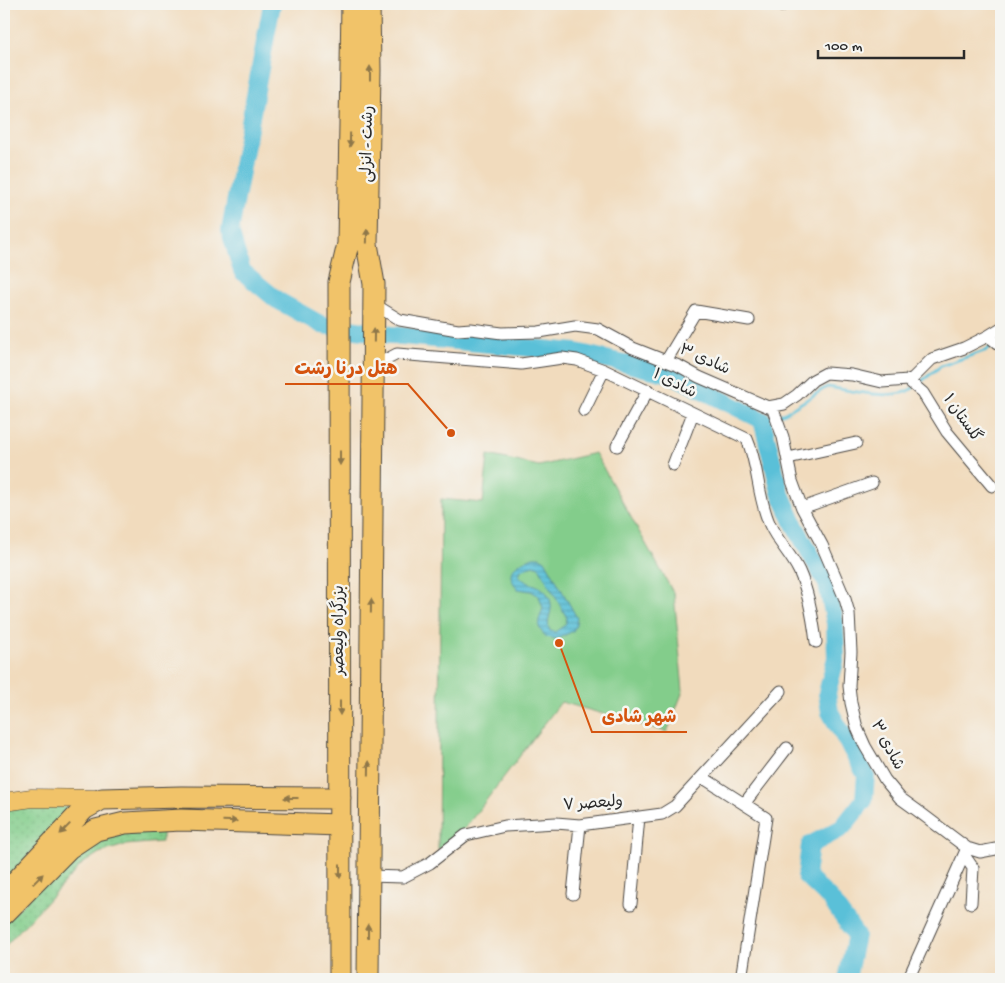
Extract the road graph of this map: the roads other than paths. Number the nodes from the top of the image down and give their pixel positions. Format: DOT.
graph roads {
  1 [pos="352,4"];
  2 [pos="369,4"];
  3 [pos="374,284"];
  4 [pos="374,308"];
  5 [pos="749,320"];
  6 [pos="1001,328"];
  7 [pos="994,340"];
  8 [pos="666,361"];
  9 [pos="374,363"];
  10 [pos="604,370"];
  11 [pos="908,380"];
  12 [pos="648,390"];
  13 [pos="772,407"];
  14 [pos="584,411"];
  15 [pos="693,413"];
  16 [pos="373,425"];
  17 [pos="340,426"];
  18 [pos="856,443"];
  19 [pos="617,446"];
  20 [pos="788,458"];
  21 [pos="672,465"];
  22 [pos="872,483"];
  23 [pos="992,486"];
  24 [pos="802,508"];
  25 [pos="816,642"];
  26 [pos="781,691"];
  27 [pos="787,748"];
  28 [pos="702,777"];
  29 [pos="138,798"];
  30 [pos="199,798"];
  31 [pos="340,798"];
  32 [pos="102,799"];
  33 [pos="4,802"];
  34 [pos="744,804"];
  35 [pos="639,818"];
  36 [pos="200,820"];
  37 [pos="138,822"];
  38 [pos="340,825"];
  39 [pos="580,825"];
  40 [pos="1001,848"];
  41 [pos="966,851"];
  42 [pos="368,876"];
  43 [pos="4,894"];
  44 [pos="573,894"];
  45 [pos="971,903"];
  46 [pos="632,904"];
  47 [pos="4,914"];
  48 [pos="910,975"];
  49 [pos="340,979"];
  50 [pos="368,979"];
  51 [pos="741,979"];
  1 -- 17 [label="highway, بزرگراه ولیعصر, one-way"];
  3 -- 2 [label="highway, رشت - انزلی, one-way"];
  3 -- 4 [label="highway, بزرگراه ولیعصر"];
  4 -- 8 [label="street, شادی ۳"];
  9 -- 4 [label="highway, بزرگراه ولیعصر, one-way"];
  5 -- 8 [label="street"];
  6 -- 7 [label="street"];
  7 -- 11 [label="street"];
  8 -- 13 [label="street, شادی ۳"];
  9 -- 10 [label="street, شادی ۱"];
  9 -- 16 [label="highway, بزرگراه ولیعصر"];
  10 -- 12 [label="street, شادی ۱"];
  10 -- 14 [label="street"];
  11 -- 13 [label="street"];
  11 -- 23 [label="street, گلستان ۱"];
  12 -- 15 [label="street, شادی ۱"];
  12 -- 19 [label="street"];
  13 -- 20 [label="street, شادی ۳"];
  15 -- 21 [label="street"];
  15 -- 25 [label="street, شادی ۱"];
  16 -- 17 [label="highway"];
  42 -- 16 [label="highway, بزرگراه ولیعصر, one-way"];
  17 -- 31 [label="highway, بزرگراه ولیعصر, one-way"];
  18 -- 20 [label="street"];
  20 -- 24 [label="street, شادی ۳"];
  22 -- 24 [label="street"];
  24 -- 41 [label="street, شادی ۳"];
  26 -- 28 [label="street, ولیعصر ۷"];
  27 -- 34 [label="street"];
  28 -- 34 [label="street"];
  28 -- 35 [label="street, ولیعصر ۷"];
  29 -- 30 [label="highway"];
  29 -- 32 [label="highway"];
  29 -- 37 [label="highway"];
  31 -- 30 [label="highway, one-way"];
  30 -- 36 [label="highway"];
  31 -- 38 [label="highway, بزرگراه ولیعصر"];
  32 -- 33 [label="main road"];
  32 -- 43 [label="highway, one-way"];
  34 -- 51 [label="street"];
  35 -- 39 [label="street, ولیعصر ۷"];
  35 -- 46 [label="street"];
  36 -- 37 [label="highway"];
  36 -- 38 [label="highway, one-way"];
  47 -- 37 [label="highway, one-way"];
  38 -- 49 [label="highway, بزرگراه ولیعصر, one-way"];
  39 -- 42 [label="street, ولیعصر ۷"];
  39 -- 44 [label="street"];
  40 -- 41 [label="street"];
  41 -- 45 [label="street"];
  41 -- 48 [label="street"];
  50 -- 42 [label="highway, بزرگراه ولیعصر, one-way"];
}
